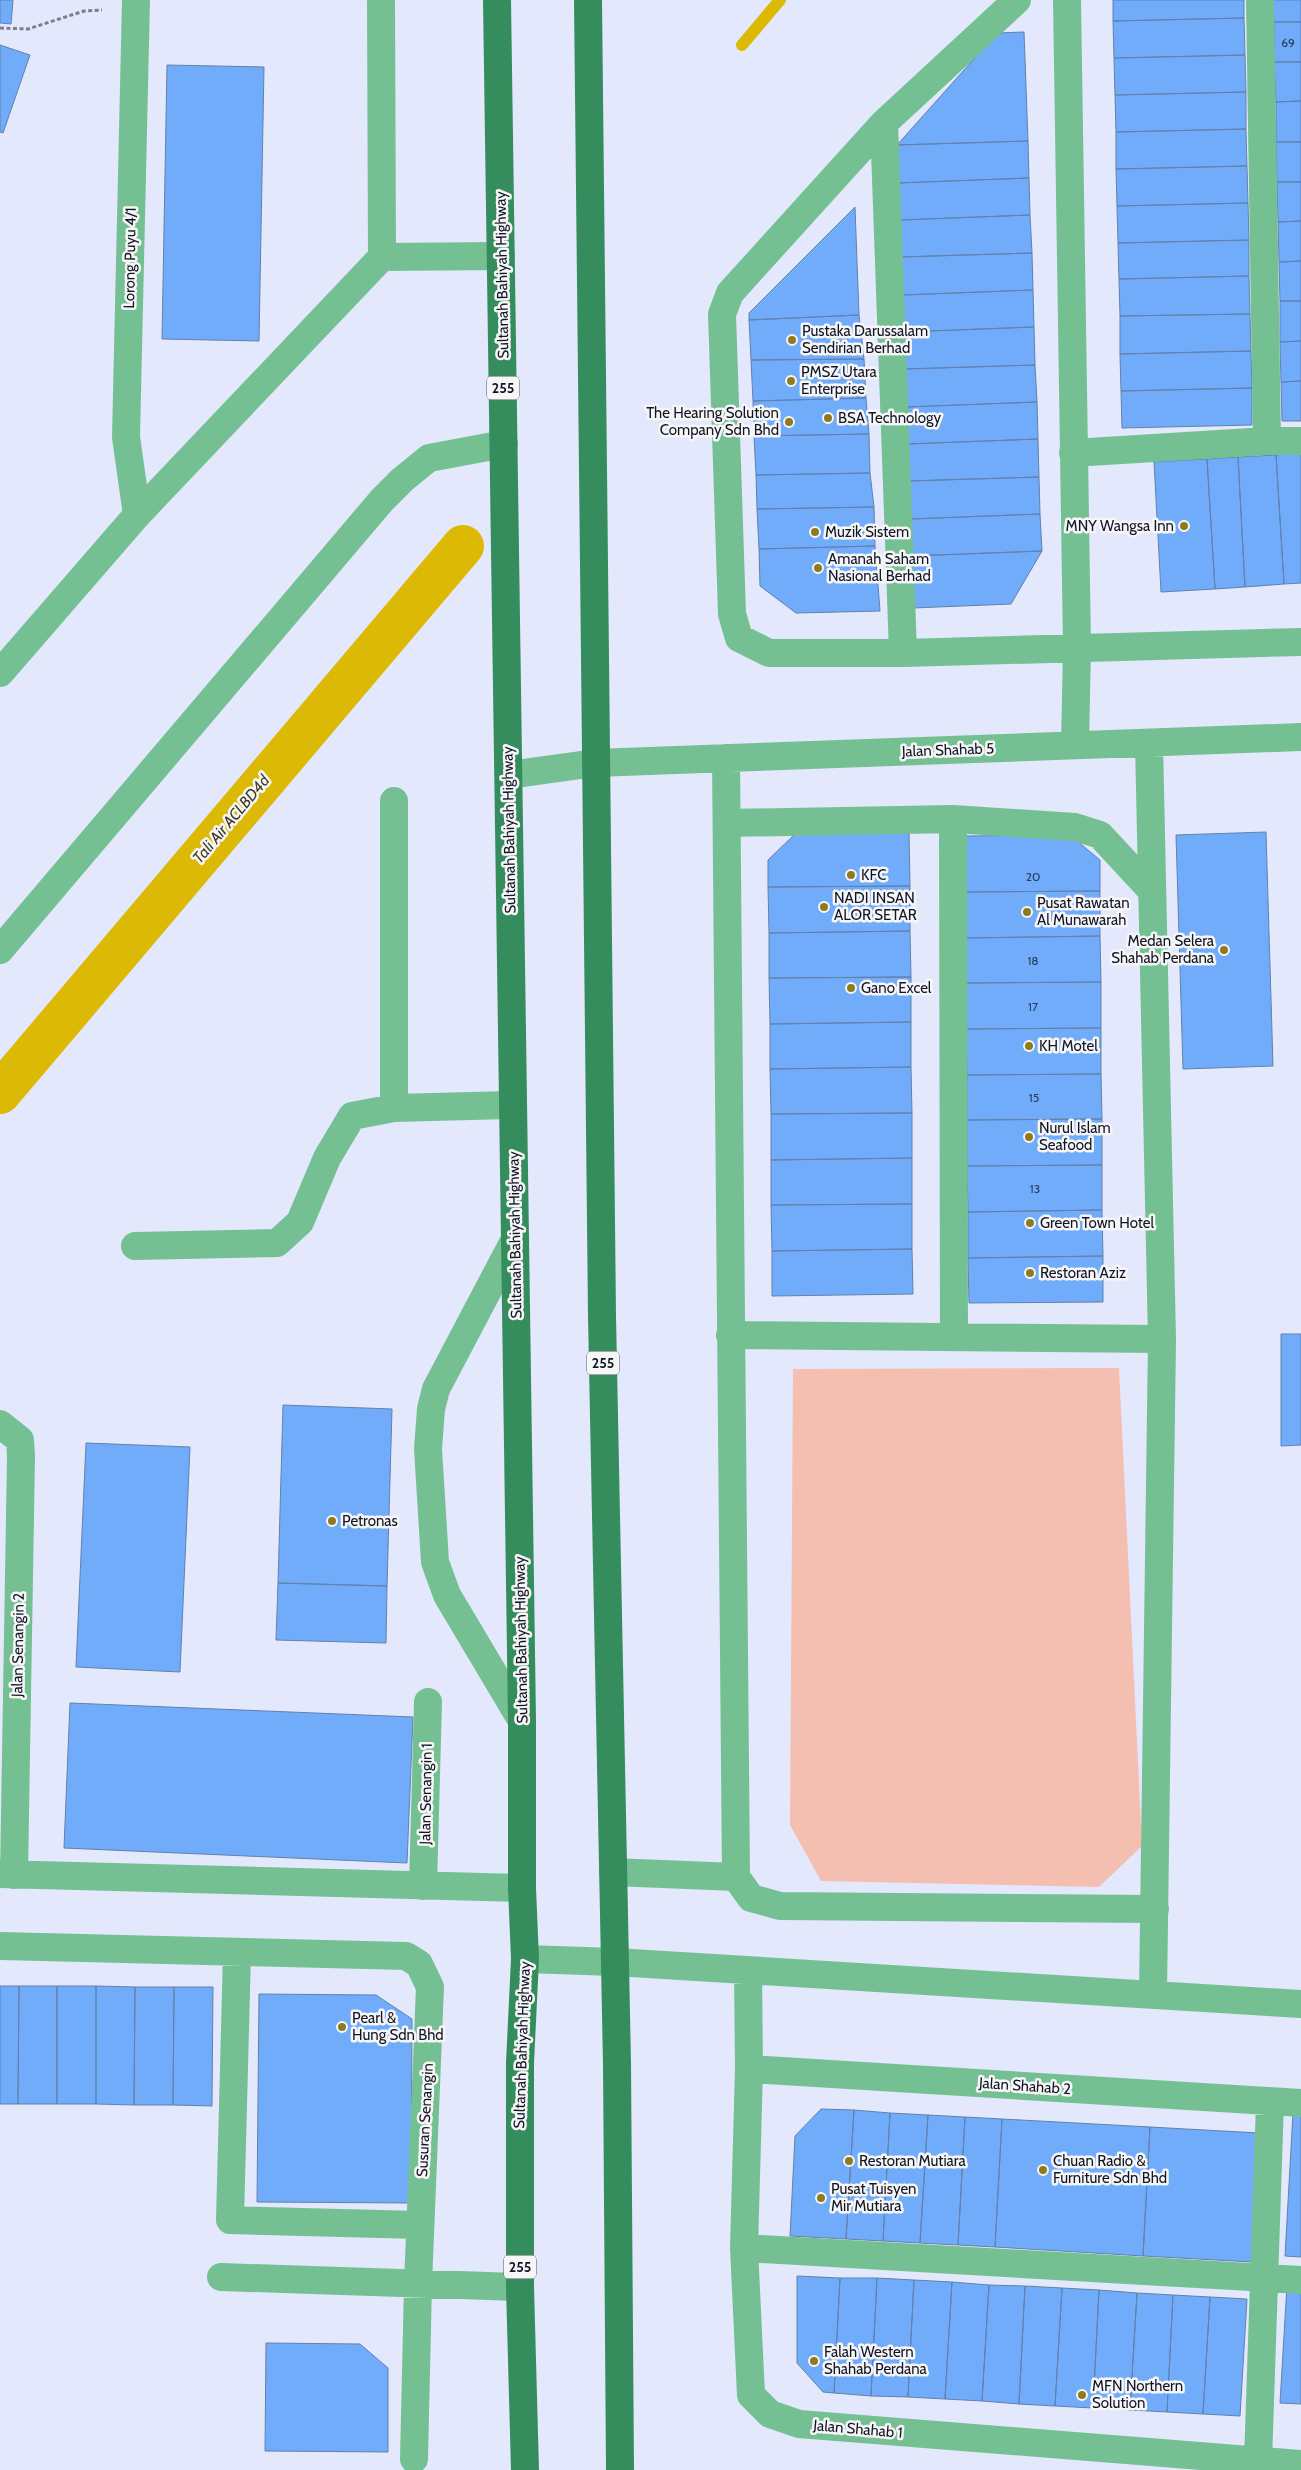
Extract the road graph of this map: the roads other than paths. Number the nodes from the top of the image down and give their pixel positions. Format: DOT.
graph roads {
  1 [pos="381,0"];
  2 [pos="498,0"];
  3 [pos="588,0"];
  4 [pos="1017,0"];
  5 [pos="1067,0"];
  6 [pos="1260,0"];
  7 [pos="136,4"];
  8 [pos="884,123"];
  9 [pos="501,256"];
  10 [pos="382,257"];
  11 [pos="1267,440"];
  12 [pos="1301,441"];
  13 [pos="504,444"];
  14 [pos="1073,452"];
  15 [pos="137,515"];
  16 [pos="1301,642"];
  17 [pos="1077,647"];
  18 [pos="903,653"];
  19 [pos="0,673"];
  20 [pos="1301,736"];
  21 [pos="1149,742"];
  22 [pos="1076,745"];
  23 [pos="726,758"];
  24 [pos="595,763"];
  25 [pos="508,775"];
  26 [pos="394,801"];
  27 [pos="953,819"];
  28 [pos="727,823"];
  29 [pos="1152,892"];
  30 [pos="0,950"];
  31 [pos="513,1104"];
  32 [pos="394,1108"];
  33 [pos="515,1239"];
  34 [pos="135,1246"];
  35 [pos="730,1335"];
  36 [pos="954,1337"];
  37 [pos="1162,1339"];
  38 [pos="0,1424"];
  39 [pos="428,1702"];
  40 [pos="522,1721"];
  41 [pos="613,1872"];
  42 [pos="7,1874"];
  43 [pos="736,1877"];
  44 [pos="423,1886"];
  45 [pos="522,1888"];
  46 [pos="1155,1909"];
  47 [pos="0,1946"];
  48 [pos="236,1953"];
  49 [pos="525,1960"];
  50 [pos="615,1962"];
  51 [pos="748,1970"];
  52 [pos="1154,1995"];
  53 [pos="1301,2004"];
  54 [pos="749,2069"];
  55 [pos="1270,2102"];
  56 [pos="1301,2103"];
  57 [pos="420,2225"];
  58 [pos="744,2248"];
  59 [pos="221,2277"];
  60 [pos="1264,2278"];
  61 [pos="1301,2280"];
  62 [pos="418,2284"];
  63 [pos="520,2287"];
  64 [pos="414,2459"];
  65 [pos="1258,2462"];
  66 [pos="1301,2464"];
  67 [pos="525,2470"];
  68 [pos="620,2470"];
  1 -- 10 [label="street"];
  2 -- 9 [label="main road, Sultanah Bahiyah Highway / 255"];
  3 -- 24 [label="main road, 255"];
  4 -- 8 [label="street"];
  5 -- 14 [label="street"];
  6 -- 11 [label="street"];
  7 -- 15 [label="street, Lorong Puyu 4/1"];
  8 -- 18 [label="street"];
  8 -- 18 [label="street"];
  9 -- 10 [label="street"];
  9 -- 13 [label="main road, Sultanah Bahiyah Highway / 255"];
  10 -- 15 [label="street"];
  11 -- 12 [label="street"];
  11 -- 14 [label="street"];
  13 -- 25 [label="main road, Sultanah Bahiyah Highway / 255"];
  13 -- 30 [label="street"];
  14 -- 17 [label="street"];
  15 -- 19 [label="street"];
  16 -- 17 [label="street"];
  17 -- 18 [label="street"];
  17 -- 22 [label="street"];
  20 -- 21 [label="street, Jalan Shahab 5"];
  21 -- 22 [label="street, Jalan Shahab 5"];
  21 -- 29 [label="street"];
  22 -- 23 [label="street, Jalan Shahab 5"];
  23 -- 24 [label="street, Jalan Shahab 5"];
  23 -- 28 [label="street"];
  24 -- 25 [label="street, Jalan Shahab 5"];
  24 -- 41 [label="main road, 255"];
  25 -- 31 [label="main road, Sultanah Bahiyah Highway / 255"];
  26 -- 32 [label="street"];
  27 -- 28 [label="street"];
  27 -- 29 [label="street"];
  27 -- 36 [label="street"];
  28 -- 35 [label="street"];
  29 -- 37 [label="street"];
  31 -- 32 [label="street"];
  31 -- 33 [label="main road, Sultanah Bahiyah Highway / 255"];
  32 -- 34 [label="street"];
  33 -- 40 [label="main road, Sultanah Bahiyah Highway / 255"];
  33 -- 40 [label="street"];
  35 -- 36 [label="street"];
  35 -- 43 [label="street"];
  36 -- 37 [label="street"];
  37 -- 46 [label="street"];
  38 -- 42 [label="street, Jalan Senangin 2"];
  39 -- 44 [label="street, Jalan Senangin 1"];
  40 -- 45 [label="main road, Sultanah Bahiyah Highway / 255"];
  41 -- 43 [label="street"];
  41 -- 50 [label="main road, 255"];
  42 -- 44 [label="street"];
  43 -- 46 [label="street"];
  44 -- 45 [label="street"];
  45 -- 49 [label="main road, Sultanah Bahiyah Highway / 255"];
  46 -- 52 [label="street"];
  47 -- 48 [label="street, Susuran Senangin"];
  48 -- 57 [label="street, Susuran Senangin"];
  48 -- 57 [label="street"];
  49 -- 50 [label="street"];
  49 -- 63 [label="main road, Sultanah Bahiyah Highway / 255"];
  50 -- 51 [label="street"];
  50 -- 68 [label="main road, 255"];
  51 -- 52 [label="street"];
  51 -- 54 [label="street, Jalan Shahab 1"];
  52 -- 53 [label="street"];
  54 -- 55 [label="street, Jalan Shahab 2"];
  54 -- 58 [label="street, Jalan Shahab 1"];
  55 -- 56 [label="street, Jalan Shahab 2"];
  55 -- 60 [label="street"];
  57 -- 62 [label="street, Susuran Senangin"];
  58 -- 60 [label="street"];
  58 -- 65 [label="street, Jalan Shahab 1"];
  59 -- 62 [label="street"];
  60 -- 61 [label="street"];
  60 -- 65 [label="street"];
  62 -- 63 [label="street"];
  62 -- 64 [label="street, Susuran Senangin"];
  63 -- 67 [label="main road, Sultanah Bahiyah Highway / 255"];
  65 -- 66 [label="street, Jalan Shahab 1"];
}
